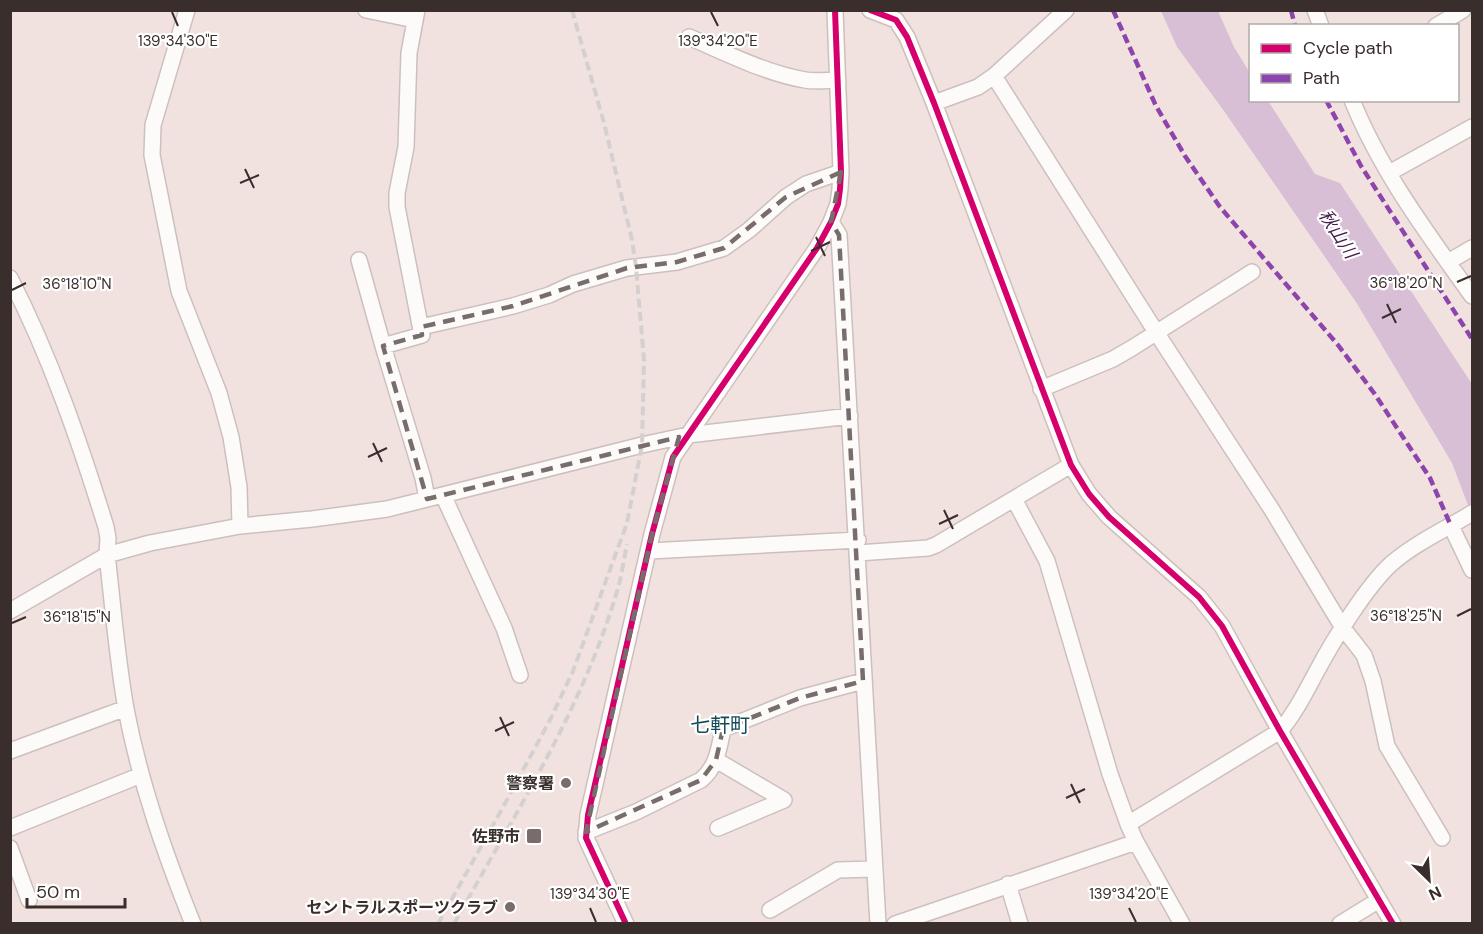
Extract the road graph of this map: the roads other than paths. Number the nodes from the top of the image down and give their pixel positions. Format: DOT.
graph roads {
  1 [pos="187,10"];
  2 [pos="366,10"];
  3 [pos="835,10"];
  4 [pos="870,10"];
  5 [pos="1066,10"];
  6 [pos="1315,10"];
  7 [pos="1463,10"];
  8 [pos="416,15"];
  9 [pos="1321,24"];
  10 [pos="1439,24"];
  11 [pos="689,38"];
  12 [pos="994,76"];
  13 [pos="838,80"];
  14 [pos="1353,102"];
  15 [pos="934,103"];
  16 [pos="1473,127"];
  17 [pos="841,172"];
  18 [pos="1389,173"];
  19 [pos="831,222"];
  20 [pos="1473,248"];
  21 [pos="359,260"];
  22 [pos="1448,262"];
  23 [pos="1252,272"];
  24 [pos="10,278"];
  25 [pos="1473,296"];
  26 [pos="421,327"];
  27 [pos="1156,332"];
  28 [pos="383,346"];
  29 [pos="1041,389"];
  30 [pos="850,416"];
  31 [pos="688,435"];
  32 [pos="1071,465"];
  33 [pos="435,497"];
  34 [pos="1014,499"];
  35 [pos="1473,513"];
  36 [pos="1454,524"];
  37 [pos="240,526"];
  38 [pos="858,547"];
  39 [pos="649,550"];
  40 [pos="107,555"];
  41 [pos="1473,570"];
  42 [pos="10,611"];
  43 [pos="1343,628"];
  44 [pos="520,675"];
  45 [pos="863,681"];
  46 [pos="126,708"];
  47 [pos="1280,731"];
  48 [pos="10,751"];
  49 [pos="716,760"];
  50 [pos="141,775"];
  51 [pos="1128,824"];
  52 [pos="10,828"];
  53 [pos="718,828"];
  54 [pos="586,832"];
  55 [pos="1442,838"];
  56 [pos="1136,842"];
  57 [pos="10,848"];
  58 [pos="875,869"];
  59 [pos="1008,884"];
  60 [pos="29,900"];
  61 [pos="1379,900"];
  62 [pos="770,910"];
  63 [pos="193,924"];
  64 [pos="626,924"];
  65 [pos="878,924"];
  66 [pos="896,924"];
  67 [pos="1020,924"];
  68 [pos="1182,924"];
  69 [pos="1340,924"];
  70 [pos="1393,924"];
  1 -- 37 [label="street"];
  2 -- 8 [label="street"];
  3 -- 13 [label="street"];
  4 -- 15 [label="street"];
  5 -- 12 [label="street"];
  6 -- 9 [label="street"];
  7 -- 10 [label="street"];
  8 -- 26 [label="street"];
  11 -- 13 [label="street"];
  12 -- 15 [label="street"];
  12 -- 27 [label="street"];
  13 -- 17 [label="street"];
  14 -- 18 [label="street"];
  15 -- 29 [label="street"];
  16 -- 18 [label="street"];
  17 -- 19 [label="street"];
  17 -- 26 [label="street"];
  18 -- 22 [label="street"];
  19 -- 30 [label="street"];
  19 -- 31 [label="street"];
  20 -- 22 [label="street"];
  21 -- 28 [label="street"];
  22 -- 25 [label="street"];
  23 -- 27 [label="street"];
  24 -- 40 [label="street"];
  26 -- 28 [label="street"];
  27 -- 29 [label="street"];
  27 -- 43 [label="street"];
  28 -- 33 [label="street"];
  29 -- 32 [label="street"];
  30 -- 31 [label="street"];
  30 -- 38 [label="street"];
  31 -- 33 [label="street"];
  31 -- 39 [label="street"];
  32 -- 34 [label="street"];
  32 -- 47 [label="street"];
  33 -- 37 [label="street"];
  33 -- 44 [label="street"];
  34 -- 38 [label="street"];
  34 -- 51 [label="street"];
  35 -- 36 [label="street"];
  36 -- 41 [label="street"];
  36 -- 43 [label="street"];
  37 -- 40 [label="street"];
  38 -- 39 [label="street"];
  38 -- 45 [label="street"];
  39 -- 54 [label="street"];
  40 -- 42 [label="street"];
  40 -- 46 [label="street"];
  43 -- 47 [label="street"];
  43 -- 55 [label="street"];
  45 -- 49 [label="street"];
  45 -- 58 [label="street"];
  46 -- 48 [label="street"];
  46 -- 50 [label="street"];
  47 -- 51 [label="street"];
  47 -- 61 [label="street"];
  49 -- 53 [label="street"];
  49 -- 54 [label="street"];
  50 -- 52 [label="street"];
  50 -- 63 [label="street"];
  51 -- 56 [label="street"];
  54 -- 64 [label="street"];
  56 -- 59 [label="street"];
  56 -- 68 [label="street"];
  57 -- 60 [label="street"];
  58 -- 62 [label="street"];
  58 -- 65 [label="street"];
  59 -- 66 [label="street"];
  59 -- 67 [label="street"];
  61 -- 69 [label="street"];
  61 -- 70 [label="street"];
}
